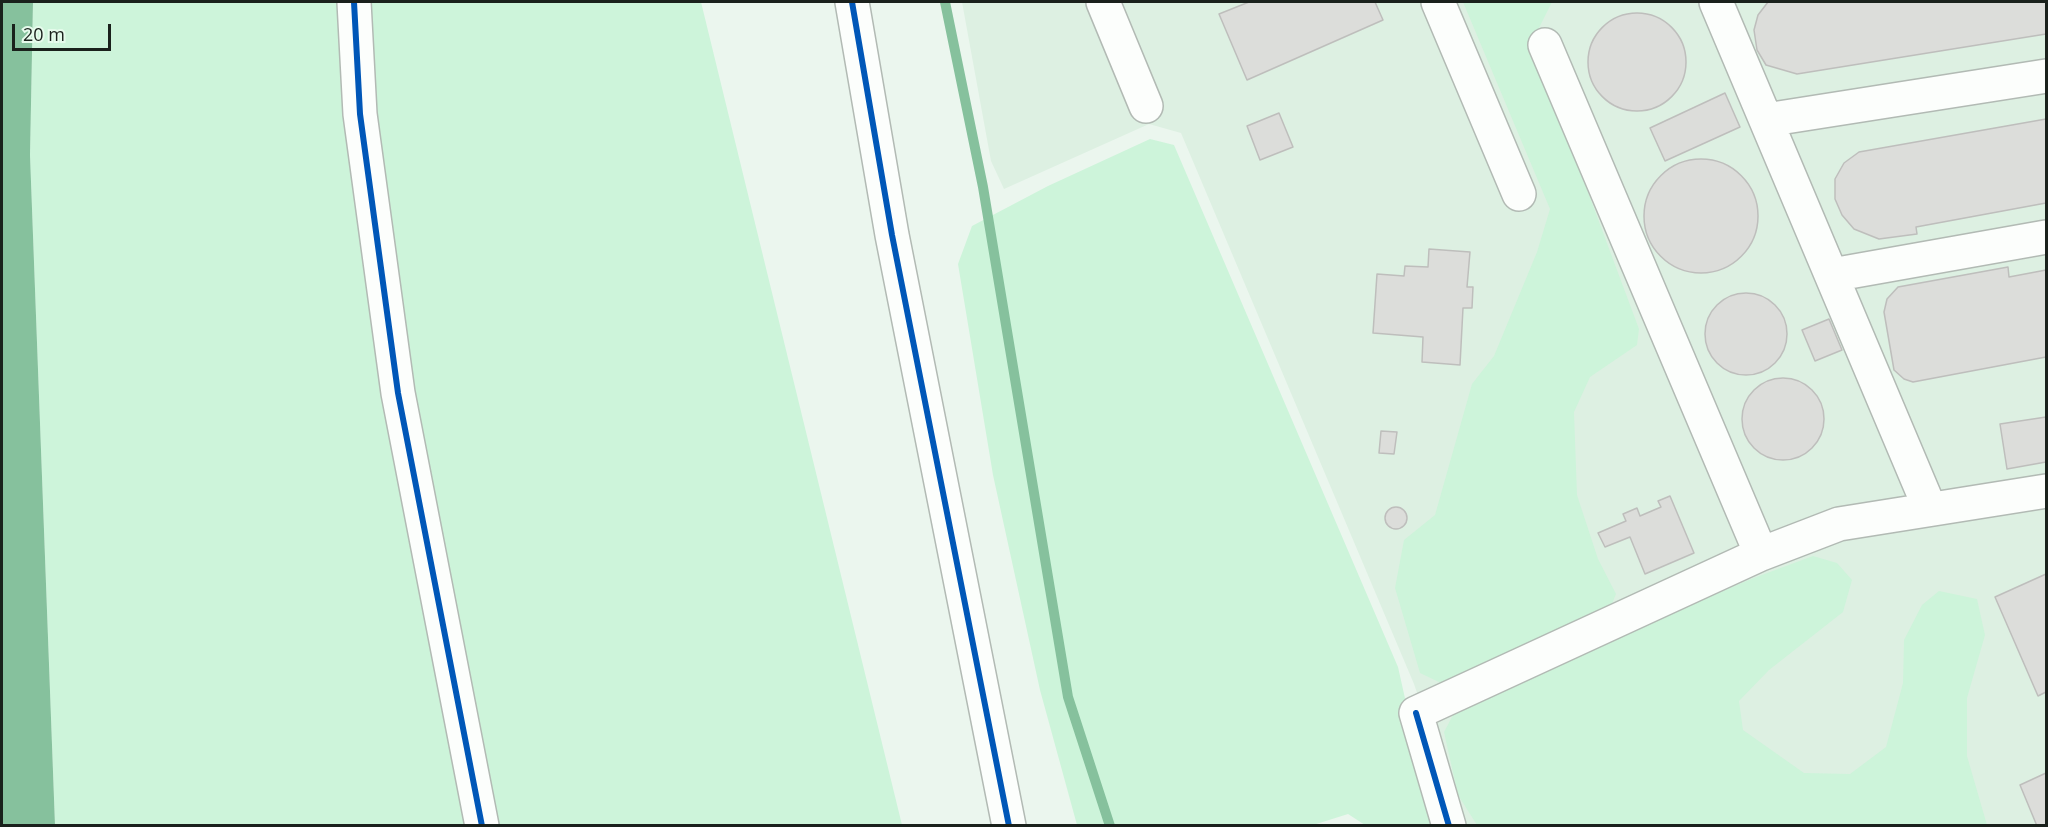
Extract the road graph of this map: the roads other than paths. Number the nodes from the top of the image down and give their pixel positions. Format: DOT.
graph roads {
  1 [pos="354,2"];
  2 [pos="852,2"];
  3 [pos="1103,2"];
  4 [pos="1438,2"];
  5 [pos="1716,2"];
  6 [pos="1545,45"];
  7 [pos="2046,76"];
  8 [pos="1146,106"];
  9 [pos="1766,120"];
  10 [pos="1519,194"];
  11 [pos="2046,237"];
  12 [pos="1832,275"];
  13 [pos="2046,491"];
  14 [pos="1930,509"];
  15 [pos="1761,554"];
  16 [pos="482,825"];
  17 [pos="1009,825"];
  18 [pos="1449,825"];
  1 -- 16 [label="street"];
  2 -- 17 [label="street"];
  3 -- 8 [label="street"];
  4 -- 10 [label="street"];
  5 -- 9 [label="street"];
  6 -- 15 [label="street"];
  7 -- 9 [label="street"];
  9 -- 12 [label="street"];
  11 -- 12 [label="street"];
  12 -- 14 [label="street"];
  13 -- 14 [label="street"];
  14 -- 15 [label="street"];
  15 -- 18 [label="street"];
}
